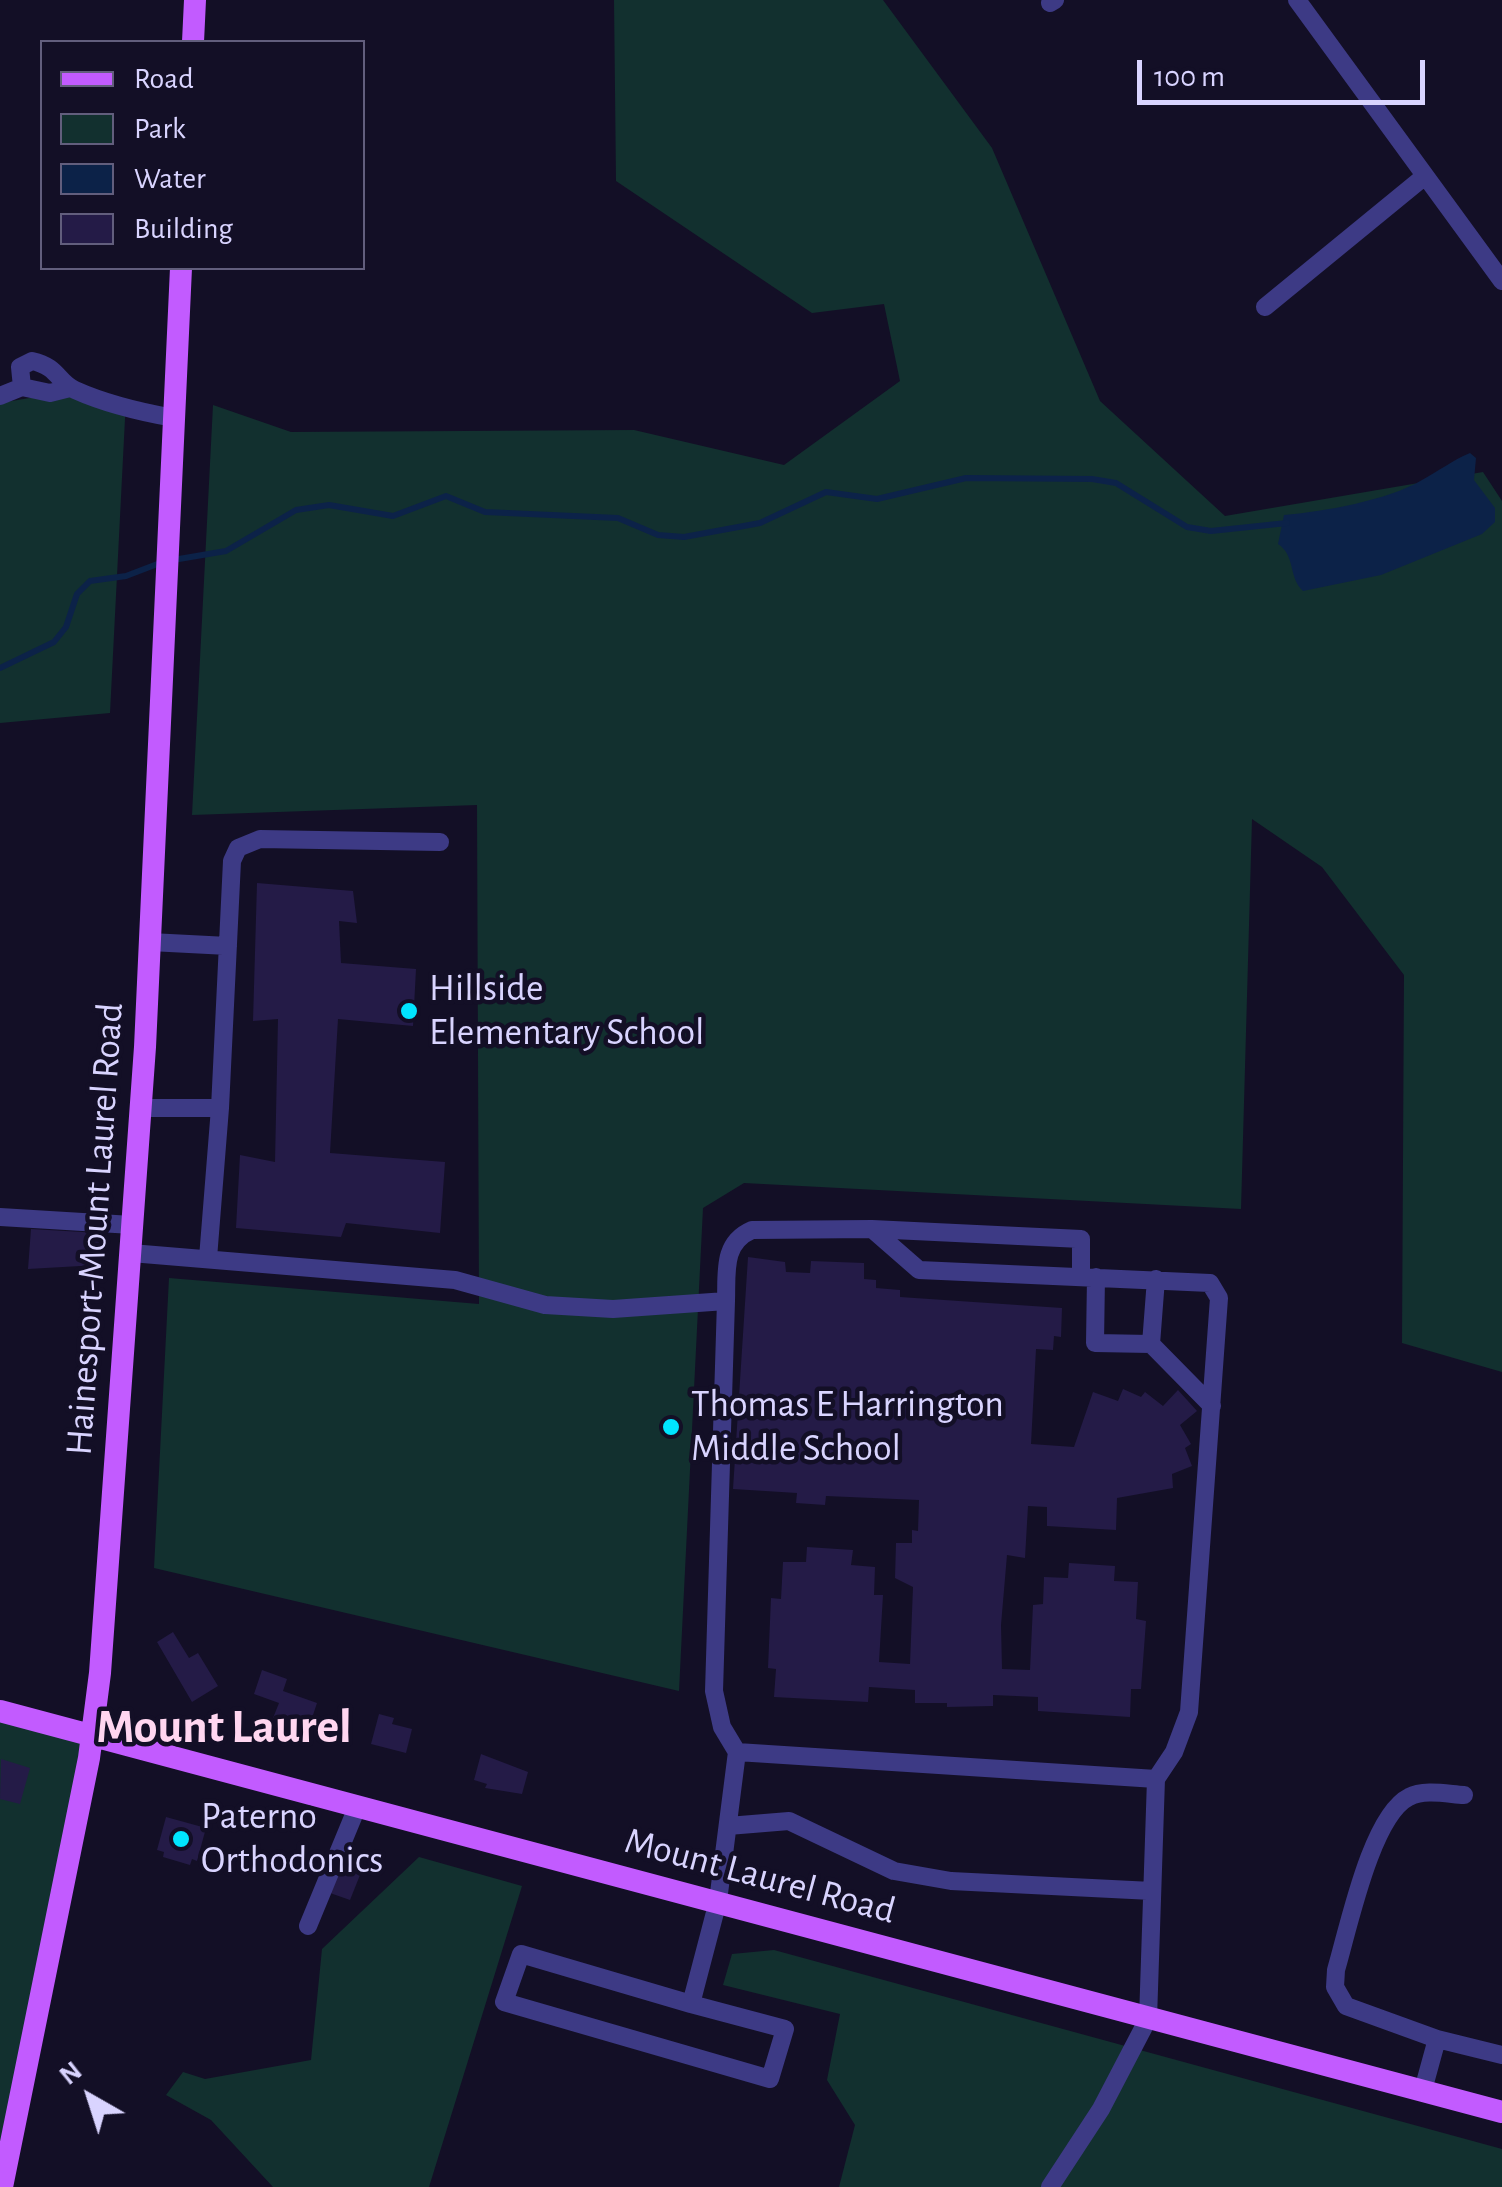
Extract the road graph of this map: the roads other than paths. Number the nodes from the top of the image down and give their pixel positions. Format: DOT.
graph roads {
  1 [pos="196,0"];
  2 [pos="1298,0"];
  3 [pos="193,40"];
  4 [pos="1425,176"];
  5 [pos="181,270"];
  6 [pos="1502,281"];
  7 [pos="1265,307"];
  8 [pos="22,387"];
  9 [pos="70,388"];
  10 [pos="0,396"];
  11 [pos="174,418"];
  12 [pos="440,842"];
  13 [pos="150,942"];
  14 [pos="228,946"];
  15 [pos="140,1108"];
  16 [pos="220,1108"];
  17 [pos="0,1217"];
  18 [pos="132,1225"];
  19 [pos="872,1229"];
  20 [pos="131,1253"];
  21 [pos="208,1258"];
  22 [pos="1088,1277"];
  23 [pos="1156,1279"];
  24 [pos="726,1301"];
  25 [pos="1151,1344"];
  26 [pos="1212,1406"];
  27 [pos="0,1711"];
  28 [pos="94,1734"];
  29 [pos="737,1752"];
  30 [pos="1156,1779"];
  31 [pos="1464,1795"];
  32 [pos="358,1805"];
  33 [pos="728,1826"];
  34 [pos="1152,1890"];
  35 [pos="718,1901"];
  36 [pos="308,1926"];
  37 [pos="691,2004"];
  38 [pos="1148,2018"];
  39 [pos="1437,2038"];
  40 [pos="1502,2056"];
  41 [pos="1422,2090"];
  42 [pos="1502,2112"];
  43 [pos="1056,2185"];
  44 [pos="2,2187"];
  1 -- 3 [label="main road"];
  2 -- 4 [label="street"];
  4 -- 6 [label="street"];
  4 -- 7 [label="street"];
  5 -- 11 [label="main road, Hainesport-Mount Laurel Road"];
  8 -- 9 [label="street"];
  8 -- 9 [label="street"];
  8 -- 10 [label="street"];
  9 -- 11 [label="street"];
  11 -- 13 [label="main road, Hainesport-Mount Laurel Road"];
  12 -- 14 [label="street"];
  13 -- 14 [label="street"];
  13 -- 15 [label="main road, Hainesport-Mount Laurel Road"];
  14 -- 16 [label="street"];
  15 -- 16 [label="street"];
  15 -- 18 [label="main road, Hainesport-Mount Laurel Road"];
  16 -- 21 [label="street"];
  17 -- 18 [label="street"];
  18 -- 20 [label="main road, Hainesport-Mount Laurel Road"];
  19 -- 22 [label="street"];
  19 -- 22 [label="street"];
  19 -- 24 [label="street"];
  20 -- 21 [label="street"];
  20 -- 28 [label="main road, Hainesport-Mount Laurel Road"];
  21 -- 24 [label="street"];
  22 -- 23 [label="street"];
  22 -- 25 [label="street"];
  23 -- 25 [label="street"];
  23 -- 26 [label="street"];
  24 -- 29 [label="street"];
  25 -- 26 [label="street"];
  26 -- 30 [label="street"];
  27 -- 28 [label="main road, Mount Laurel Road"];
  28 -- 32 [label="main road, Mount Laurel Road"];
  28 -- 44 [label="main road, Hainesport-Mount Laurel Road"];
  29 -- 30 [label="street"];
  29 -- 33 [label="street"];
  30 -- 34 [label="street"];
  31 -- 39 [label="street"];
  32 -- 35 [label="main road, Mount Laurel Road"];
  32 -- 36 [label="street"];
  33 -- 34 [label="street"];
  33 -- 35 [label="street"];
  34 -- 38 [label="street"];
  35 -- 37 [label="street"];
  35 -- 38 [label="main road, Mount Laurel Road"];
  37 -- 37 [label="street"];
  38 -- 41 [label="main road, Mount Laurel Road"];
  38 -- 43 [label="street"];
  39 -- 40 [label="street"];
  39 -- 41 [label="street"];
  41 -- 42 [label="main road, Mount Laurel Road"];
}
